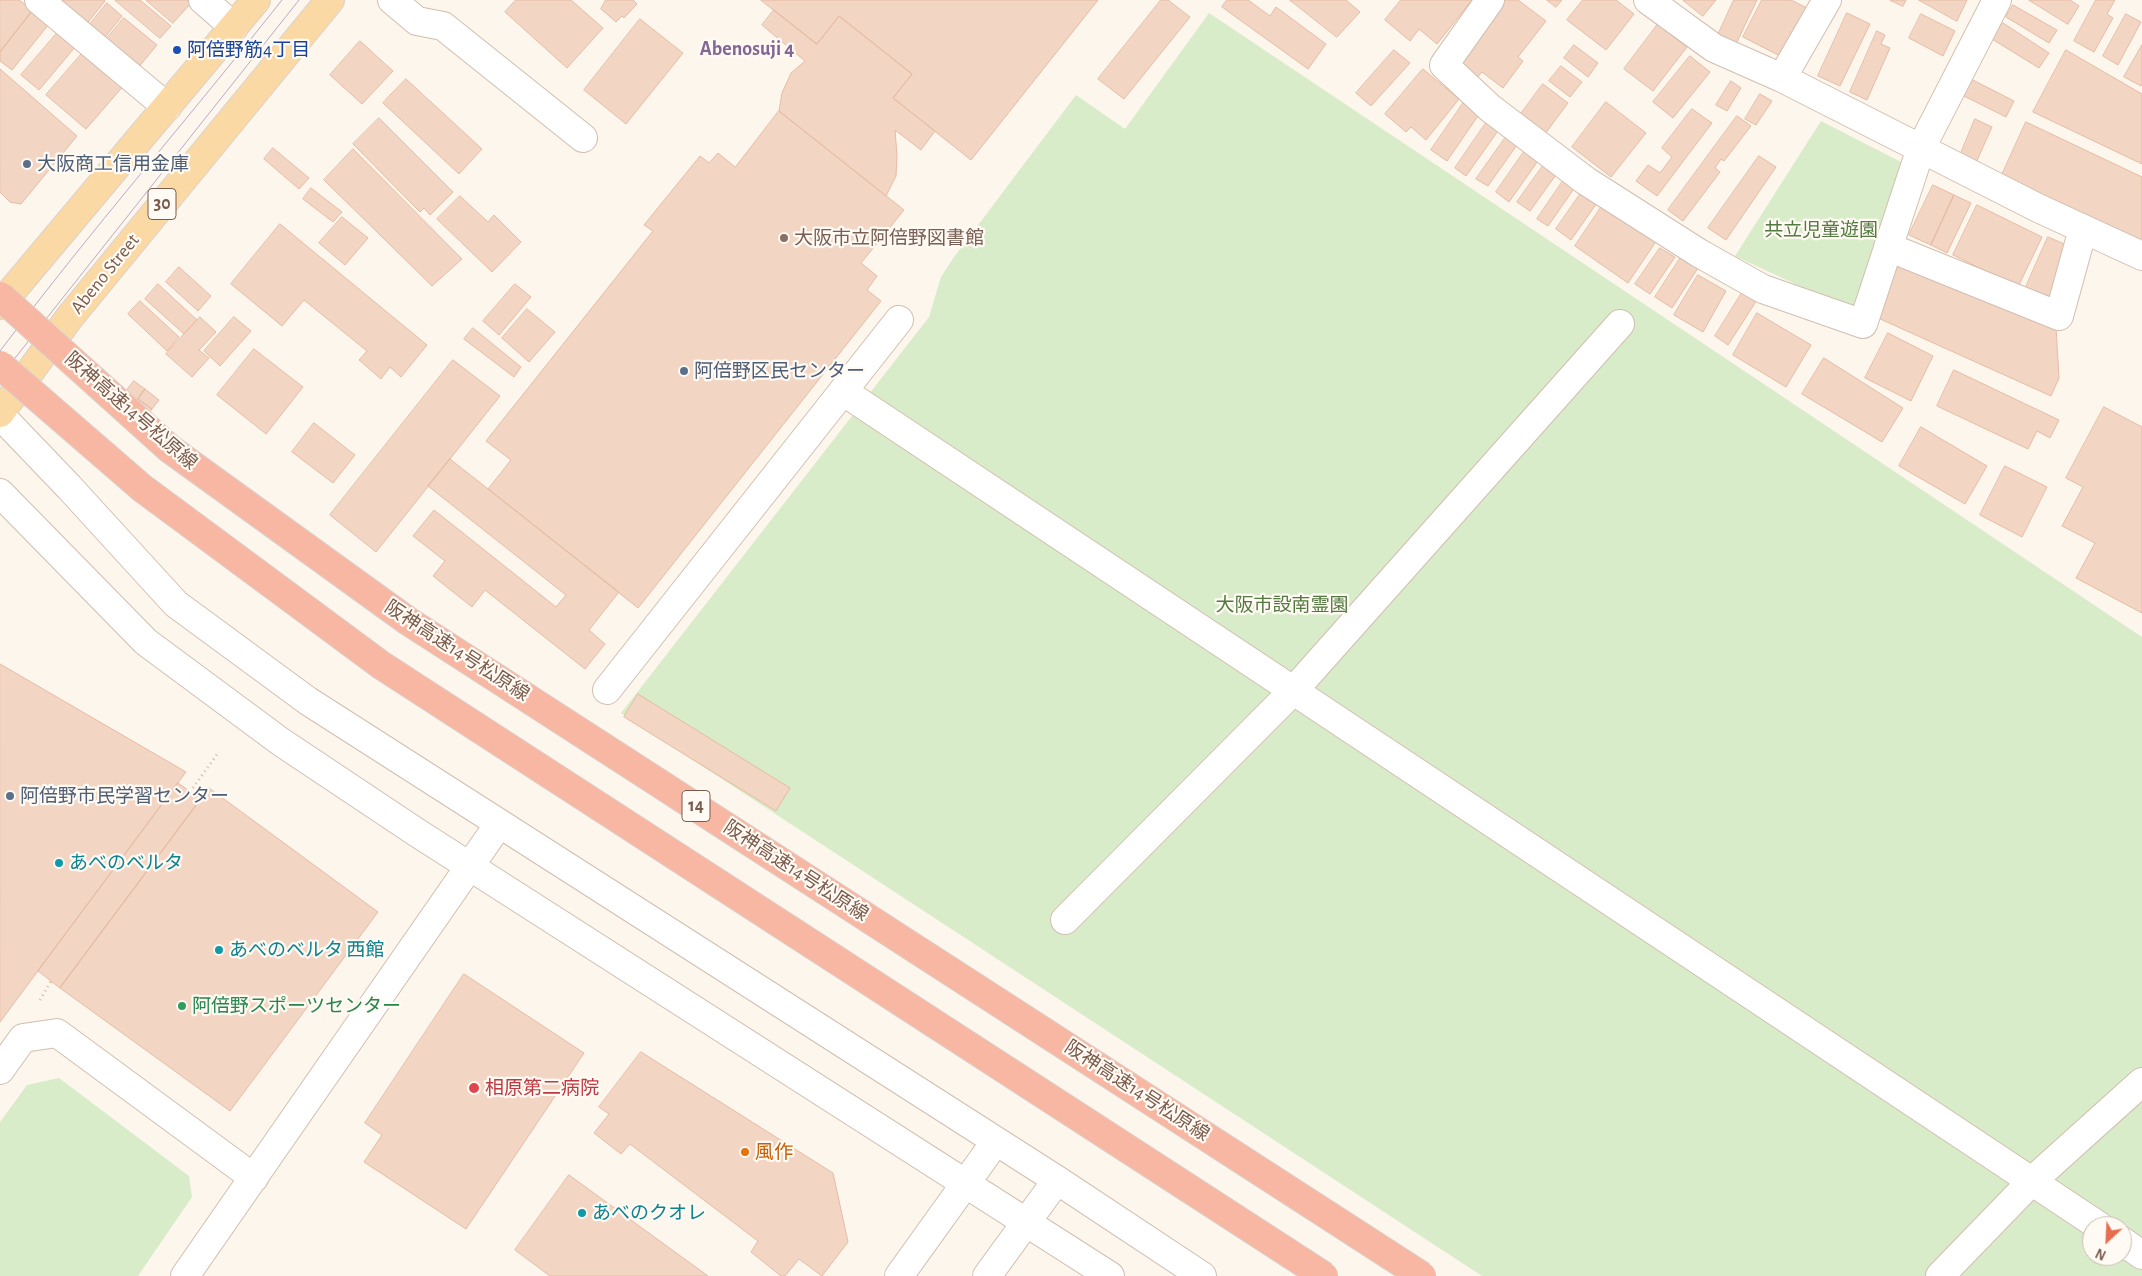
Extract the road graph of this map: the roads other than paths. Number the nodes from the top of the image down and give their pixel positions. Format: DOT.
graph roads {
  1 [pos="39,0"];
  2 [pos="202,0"];
  3 [pos="256,0"];
  4 [pos="330,0"];
  5 [pos="392,0"];
  6 [pos="1490,0"];
  7 [pos="1648,0"];
  8 [pos="1827,0"];
  9 [pos="1997,0"];
  10 [pos="234,27"];
  11 [pos="1782,78"];
  12 [pos="167,107"];
  13 [pos="583,138"];
  14 [pos="1920,148"];
  15 [pos="2083,229"];
  16 [pos="1888,247"];
  17 [pos="2142,256"];
  18 [pos="0,296"];
  19 [pos="0,305"];
  20 [pos="899,320"];
  21 [pos="1620,324"];
  22 [pos="0,365"];
  23 [pos="844,392"];
  24 [pos="0,414"];
  25 [pos="0,493"];
  26 [pos="607,690"];
  27 [pos="1294,690"];
  28 [pos="498,824"];
  29 [pos="469,866"];
  30 [pos="1065,920"];
  31 [pos="0,1070"];
  32 [pos="2142,1082"];
  33 [pos="996,1141"];
  34 [pos="254,1178"];
  35 [pos="1057,1180"];
  36 [pos="2032,1181"];
  37 [pos="967,1184"];
  38 [pos="2084,1216"];
  39 [pos="1027,1224"];
  40 [pos="185,1276"];
  41 [pos="898,1276"];
  42 [pos="987,1276"];
  43 [pos="1110,1276"];
  44 [pos="1202,1276"];
  45 [pos="1324,1276"];
  46 [pos="1422,1276"];
  47 [pos="1940,1276"];
  1 -- 12 [label="street"];
  2 -- 10 [label="street"];
  3 -- 10 [label="main road"];
  4 -- 24 [label="main road, Abeno Street / 30"];
  5 -- 13 [label="street"];
  6 -- 16 [label="street"];
  7 -- 11 [label="street"];
  8 -- 11 [label="street"];
  9 -- 14 [label="street"];
  10 -- 12 [label="main road"];
  11 -- 14 [label="street"];
  12 -- 19 [label="main road"];
  14 -- 15 [label="street"];
  14 -- 16 [label="street"];
  15 -- 16 [label="street"];
  15 -- 17 [label="street"];
  18 -- 46 [label="highway, 阪神高速14号松原線 / 14, bridge"];
  20 -- 23 [label="street"];
  21 -- 27 [label="street"];
  22 -- 45 [label="highway, bridge"];
  23 -- 26 [label="street"];
  23 -- 27 [label="street"];
  24 -- 28 [label="street"];
  25 -- 29 [label="street"];
  27 -- 30 [label="street"];
  27 -- 36 [label="street"];
  28 -- 29 [label="street"];
  28 -- 33 [label="street"];
  29 -- 34 [label="street"];
  29 -- 37 [label="street"];
  31 -- 34 [label="street"];
  32 -- 36 [label="street"];
  33 -- 35 [label="street"];
  33 -- 37 [label="street"];
  34 -- 40 [label="street"];
  35 -- 39 [label="street"];
  35 -- 44 [label="street"];
  36 -- 38 [label="street"];
  36 -- 47 [label="street"];
  37 -- 39 [label="street"];
  37 -- 41 [label="street"];
  39 -- 42 [label="street"];
  39 -- 43 [label="street"];
}
